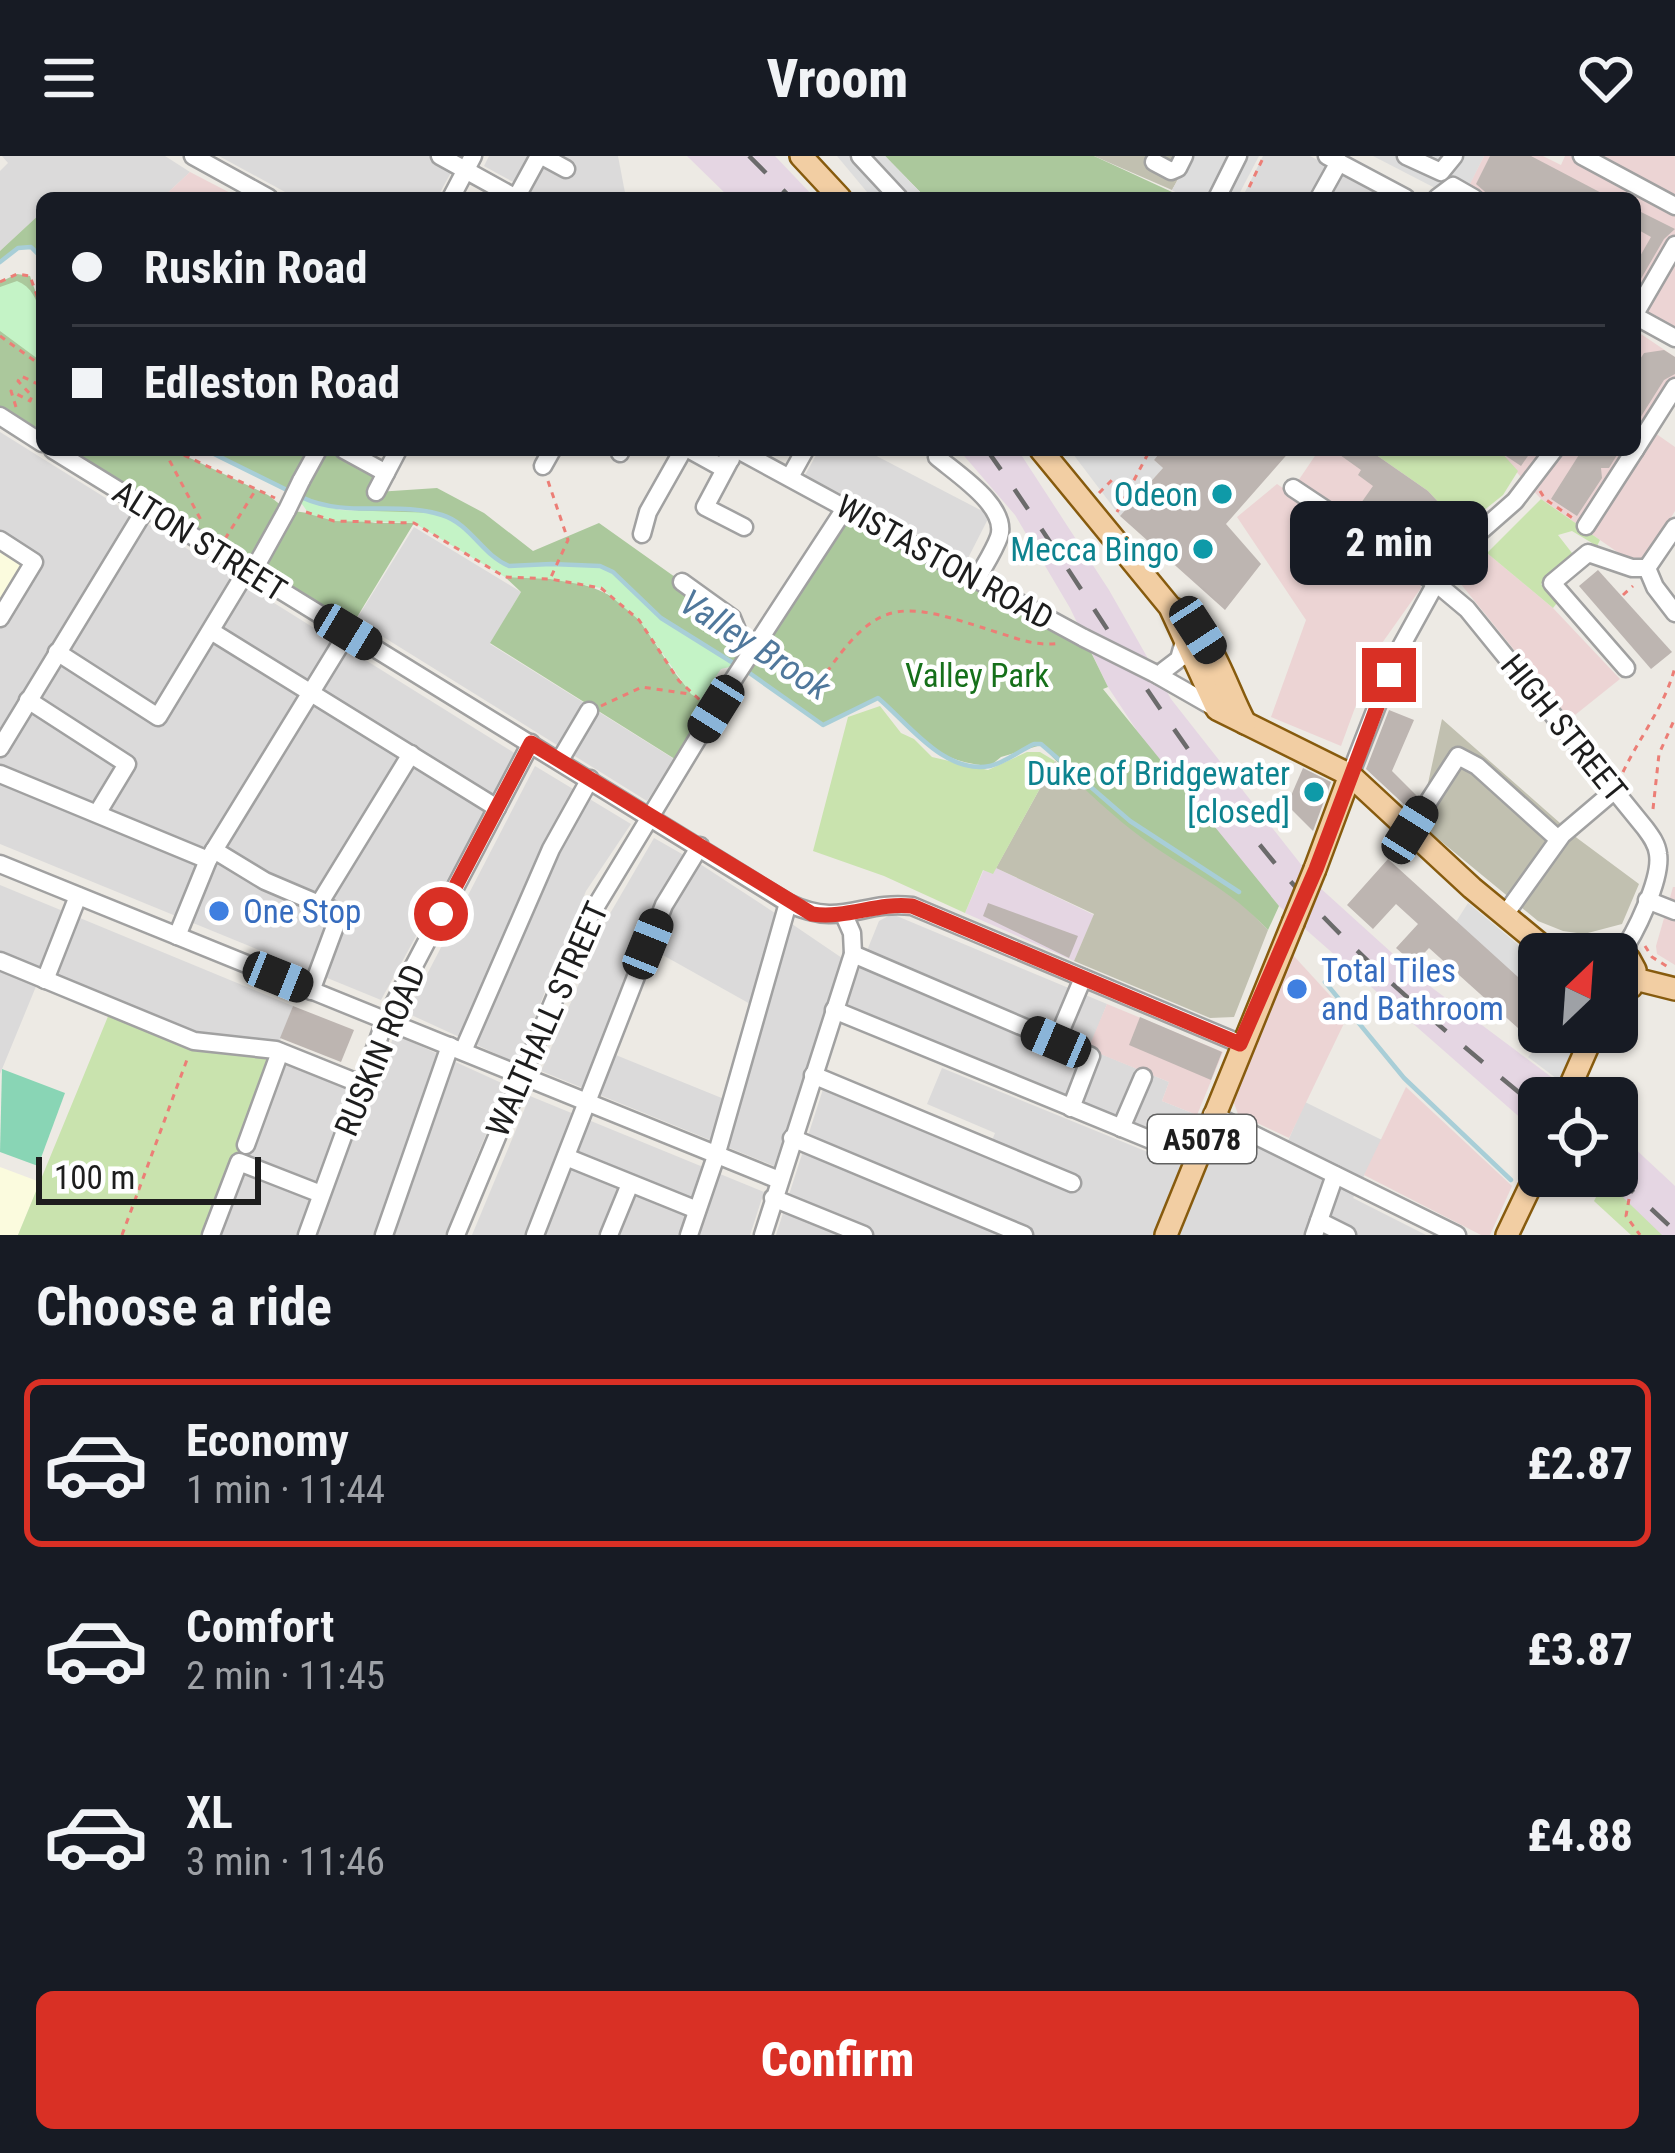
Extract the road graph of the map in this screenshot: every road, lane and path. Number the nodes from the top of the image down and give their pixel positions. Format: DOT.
graph roads {
  1 [pos="193,156"];
  2 [pos="440,156"];
  3 [pos="540,156"];
  4 [pos="801,156"];
  5 [pos="860,156"];
  6 [pos="1184,156"];
  7 [pos="1238,156"];
  8 [pos="1264,156"];
  9 [pos="1406,156"];
  10 [pos="1454,156"];
  11 [pos="1582,156"];
  12 [pos="1333,159"];
  13 [pos="1154,162"];
  14 [pos="470,163"];
  15 [pos="566,170"];
  16 [pos="257,192"];
  17 [pos="454,192"];
  18 [pos="508,192"];
  19 [pos="519,192"];
  20 [pos="834,192"];
  21 [pos="893,192"];
  22 [pos="1220,192"];
  23 [pos="1247,192"];
  24 [pos="1321,192"];
  25 [pos="1395,192"];
  26 [pos="1672,196"];
  27 [pos="1675,245"];
  28 [pos="0,282"];
  29 [pos="36,293"];
  30 [pos="1641,304"];
  31 [pos="1641,318"];
  32 [pos="0,336"];
  33 [pos="1675,338"];
  34 [pos="36,362"];
  35 [pos="36,383"];
  36 [pos="1675,387"];
  37 [pos="4,419"];
  38 [pos="36,439"];
  39 [pos="1641,441"];
  40 [pos="63,456"];
  41 [pos="167,456"];
  42 [pos="186,456"];
  43 [pos="315,456"];
  44 [pos="355,456"];
  45 [pos="395,456"];
  46 [pos="682,456"];
  47 [pos="698,456"];
  48 [pos="731,456"];
  49 [pos="733,456"];
  50 [pos="742,456"];
  51 [pos="802,456"];
  52 [pos="1046,456"];
  53 [pos="1147,456"];
  54 [pos="1550,456"];
  55 [pos="1631,456"];
  56 [pos="547,458"];
  57 [pos="937,458"];
  58 [pos="386,473"];
  59 [pos="790,477"];
  60 [pos="1114,478"];
  61 [pos="1293,488"];
  62 [pos="256,489"];
  63 [pos="376,492"];
  64 [pos="1094,498"];
  65 [pos="846,507"];
  66 [pos="146,508"];
  67 [pos="1586,526"];
  68 [pos="744,527"];
  69 [pos="1674,528"];
  70 [pos="1106,531"];
  71 [pos="642,534"];
  72 [pos="0,540"];
  73 [pos="218,552"];
  74 [pos="1647,568"];
  75 [pos="249,572"];
  76 [pos="550,579"];
  77 [pos="977,579"];
  78 [pos="682,582"];
  79 [pos="1436,583"];
  80 [pos="1171,608"];
  81 [pos="1675,613"];
  82 [pos="0,618"];
  83 [pos="211,631"];
  84 [pos="348,632"];
  85 [pos="1076,634"];
  86 [pos="1185,638"];
  87 [pos="57,652"];
  88 [pos="750,656"];
  89 [pos="1675,667"];
  90 [pos="1626,668"];
  91 [pos="1156,674"];
  92 [pos="310,693"];
  93 [pos="692,694"];
  94 [pos="28,700"];
  95 [pos="716,709"];
  96 [pos="1217,709"];
  97 [pos="589,712"];
  98 [pos="1675,718"];
  99 [pos="1245,723"];
  100 [pos="531,743"];
  101 [pos="0,748"];
  102 [pos="411,754"];
  103 [pos="560,760"];
  104 [pos="1087,770"];
  105 [pos="0,774"];
  106 [pos="1350,775"];
  107 [pos="590,779"];
  108 [pos="1076,788"];
  109 [pos="1615,790"];
  110 [pos="497,808"];
  111 [pos="98,812"];
  112 [pos="650,815"];
  113 [pos="1652,820"];
  114 [pos="1410,830"];
  115 [pos="1558,839"];
  116 [pos="700,846"];
  117 [pos="211,855"];
  118 [pos="0,864"];
  119 [pos="79,896"];
  120 [pos="1647,900"];
  121 [pos="788,903"];
  122 [pos="319,904"];
  123 [pos="1675,911"];
  124 [pos="844,915"];
  125 [pos="1504,916"];
  126 [pos="1525,933"];
  127 [pos="1634,933"];
  128 [pos="177,936"];
  129 [pos="853,954"];
  130 [pos="0,961"];
  131 [pos="1660,964"];
  132 [pos="1675,970"];
  133 [pos="1082,978"];
  134 [pos="45,980"];
  135 [pos="1638,987"];
  136 [pos="1675,989"];
  137 [pos="311,991"];
  138 [pos="834,1010"];
  139 [pos="386,1021"];
  140 [pos="194,1041"];
  141 [pos="1056,1042"];
  142 [pos="1240,1044"];
  143 [pos="456,1048"];
  144 [pos="280,1052"];
  145 [pos="521,1075"];
  146 [pos="813,1075"];
  147 [pos="1142,1077"];
  148 [pos="363,1085"];
  149 [pos="585,1102"];
  150 [pos="1071,1108"];
  151 [pos="1212,1114"];
  152 [pos="1120,1128"];
  153 [pos="792,1138"];
  154 [pos="243,1153"];
  155 [pos="716,1156"];
  156 [pos="566,1157"];
  157 [pos="1195,1158"];
  158 [pos="1335,1175"];
  159 [pos="630,1184"];
  160 [pos="1072,1184"];
  161 [pos="776,1189"];
  162 [pos="321,1194"];
  163 [pos="1525,1197"];
  164 [pos="1629,1199"];
  165 [pos="697,1210"];
  166 [pos="1316,1228"];
  167 [pos="122,1235"];
  168 [pos="211,1235"];
  169 [pos="307,1235"];
  170 [pos="384,1235"];
  171 [pos="456,1235"];
  172 [pos="535,1235"];
  173 [pos="609,1235"];
  174 [pos="689,1235"];
  175 [pos="764,1235"];
  176 [pos="864,1235"];
  177 [pos="1024,1235"];
  178 [pos="1166,1235"];
  179 [pos="1346,1235"];
  180 [pos="1457,1235"];
  181 [pos="1507,1235"];
  182 [pos="1640,1235"];
  1 -- 16 [label="street"];
  2 -- 14 [label="street"];
  3 -- 15 [label="street"];
  3 -- 19 [label="street"];
  4 -- 20 [label="main road"];
  5 -- 21 [label="street"];
  6 -- 13 [label="street"];
  7 -- 22 [label="street"];
  8 -- 23 [label="path"];
  9 -- 10 [label="street"];
  11 -- 26 [label="street"];
  12 -- 24 [label="street"];
  12 -- 25 [label="street"];
  14 -- 17 [label="street"];
  14 -- 18 [label="street"];
  27 -- 30 [label="street"];
  28 -- 29 [label="path"];
  31 -- 33 [label="street"];
  32 -- 34 [label="path"];
  35 -- 37 [label="path"];
  36 -- 39 [label="street"];
  37 -- 38 [label="street"];
  40 -- 66 [label="street, ALTON STREET"];
  41 -- 73 [label="path"];
  42 -- 62 [label="path"];
  43 -- 75 [label="street, bridge"];
  44 -- 58 [label="street"];
  45 -- 58 [label="street"];
  46 -- 71 [label="street"];
  47 -- 48 [label="street, WISTASTON ROAD"];
  49 -- 68 [label="street"];
  50 -- 59 [label="street, WISTASTON ROAD"];
  51 -- 59 [label="street"];
  52 -- 70 [label="main road"];
  53 -- 70 [label="path"];
  54 -- 79 [label="street"];
  55 -- 67 [label="street"];
  56 -- 76 [label="path"];
  57 -- 77 [label="street"];
  58 -- 63 [label="street"];
  59 -- 65 [label="street, WISTASTON ROAD"];
  60 -- 64 [label="path"];
  61 -- 79 [label="street, HIGH STREET"];
  62 -- 73 [label="path"];
  62 -- 76 [label="path"];
  65 -- 77 [label="street, WISTASTON ROAD"];
  65 -- 88 [label="street, WALTHALL STREET"];
  66 -- 73 [label="street, ALTON STREET"];
  66 -- 87 [label="street"];
  69 -- 74 [label="street"];
  70 -- 80 [label="main road"];
  72 -- 82 [label="street"];
  73 -- 75 [label="street, ALTON STREET"];
  74 -- 81 [label="street"];
  74 -- 90 [label="street"];
  75 -- 83 [label="street"];
  75 -- 84 [label="street, ALTON STREET"];
  76 -- 93 [label="path"];
  77 -- 85 [label="street, WISTASTON ROAD"];
  78 -- 88 [label="street"];
  79 -- 106 [label="street"];
  79 -- 109 [label="street, HIGH STREET"];
  80 -- 86 [label="main road"];
  80 -- 99 [label="main road"];
  83 -- 87 [label="street"];
  83 -- 92 [label="street"];
  84 -- 92 [label="street"];
  84 -- 100 [label="street, ALTON STREET"];
  85 -- 88 [label="path"];
  85 -- 91 [label="street, WISTASTON ROAD, bridge"];
  86 -- 91 [label="street"];
  86 -- 96 [label="main road"];
  87 -- 94 [label="street"];
  88 -- 95 [label="street, WALTHALL STREET"];
  89 -- 109 [label="path"];
  91 -- 96 [label="street, WISTASTON ROAD"];
  92 -- 102 [label="street"];
  92 -- 117 [label="street"];
  93 -- 95 [label="path"];
  93 -- 97 [label="path"];
  94 -- 101 [label="street"];
  94 -- 111 [label="street"];
  95 -- 112 [label="street, WALTHALL STREET"];
  96 -- 99 [label="main road"];
  97 -- 103 [label="street"];
  98 -- 113 [label="path"];
  99 -- 106 [label="main road"];
  100 -- 103 [label="street, ALTON STREET"];
  100 -- 110 [label="street, RUSKIN ROAD"];
  102 -- 110 [label="street"];
  102 -- 122 [label="street"];
  103 -- 107 [label="street, ALTON STREET"];
  104 -- 108 [label="path"];
  105 -- 111 [label="street"];
  106 -- 114 [label="main road"];
  106 -- 142 [label="main road, A5078, bridge"];
  107 -- 112 [label="street, ALTON STREET"];
  107 -- 143 [label="street"];
  109 -- 115 [label="street"];
  109 -- 120 [label="street, HIGH STREET"];
  110 -- 139 [label="street, RUSKIN ROAD"];
  111 -- 117 [label="street"];
  112 -- 116 [label="street, ALTON STREET"];
  112 -- 145 [label="street, WALTHALL STREET"];
  114 -- 115 [label="street"];
  114 -- 125 [label="main road"];
  115 -- 125 [label="street"];
  116 -- 121 [label="street, ALTON STREET"];
  116 -- 149 [label="street"];
  117 -- 122 [label="street"];
  117 -- 128 [label="street"];
  118 -- 119 [label="street"];
  119 -- 128 [label="street"];
  119 -- 134 [label="street"];
  120 -- 123 [label="street"];
  120 -- 127 [label="street, HIGH STREET"];
  121 -- 124 [label="street, ALTON STREET"];
  121 -- 155 [label="street"];
  122 -- 137 [label="street"];
  124 -- 129 [label="street"];
  124 -- 133 [label="street"];
  125 -- 126 [label="main road"];
  128 -- 137 [label="street"];
  129 -- 138 [label="street"];
  129 -- 141 [label="street"];
  130 -- 134 [label="street"];
  131 -- 132 [label="path"];
  133 -- 141 [label="street"];
  133 -- 142 [label="street"];
  134 -- 140 [label="street"];
  135 -- 136 [label="main road"];
  137 -- 139 [label="street"];
  138 -- 146 [label="street"];
  138 -- 150 [label="street"];
  139 -- 143 [label="street"];
  139 -- 148 [label="street, RUSKIN ROAD"];
  140 -- 144 [label="street"];
  140 -- 167 [label="path"];
  141 -- 150 [label="street"];
  142 -- 151 [label="main road, A5078"];
  143 -- 145 [label="street"];
  143 -- 170 [label="street"];
  144 -- 148 [label="street"];
  144 -- 154 [label="street"];
  145 -- 149 [label="street"];
  145 -- 171 [label="street, WALTHALL STREET"];
  146 -- 153 [label="street"];
  146 -- 160 [label="street"];
  147 -- 152 [label="street"];
  148 -- 162 [label="street, RUSKIN ROAD"];
  149 -- 155 [label="street"];
  149 -- 156 [label="street"];
  150 -- 152 [label="street"];
  151 -- 157 [label="main road, A5078"];
  151 -- 158 [label="street"];
  152 -- 157 [label="street"];
  153 -- 161 [label="street"];
  153 -- 177 [label="street"];
  154 -- 162 [label="street"];
  154 -- 168 [label="street"];
  155 -- 161 [label="street"];
  155 -- 165 [label="street"];
  156 -- 159 [label="street"];
  156 -- 172 [label="street"];
  157 -- 178 [label="main road, A5078"];
  158 -- 166 [label="street"];
  158 -- 180 [label="street"];
  159 -- 165 [label="street"];
  159 -- 173 [label="street"];
  161 -- 175 [label="street"];
  161 -- 176 [label="street"];
  162 -- 169 [label="street, RUSKIN ROAD"];
  163 -- 181 [label="main road"];
  164 -- 182 [label="path"];
  165 -- 174 [label="street"];
  166 -- 179 [label="street"];
}
